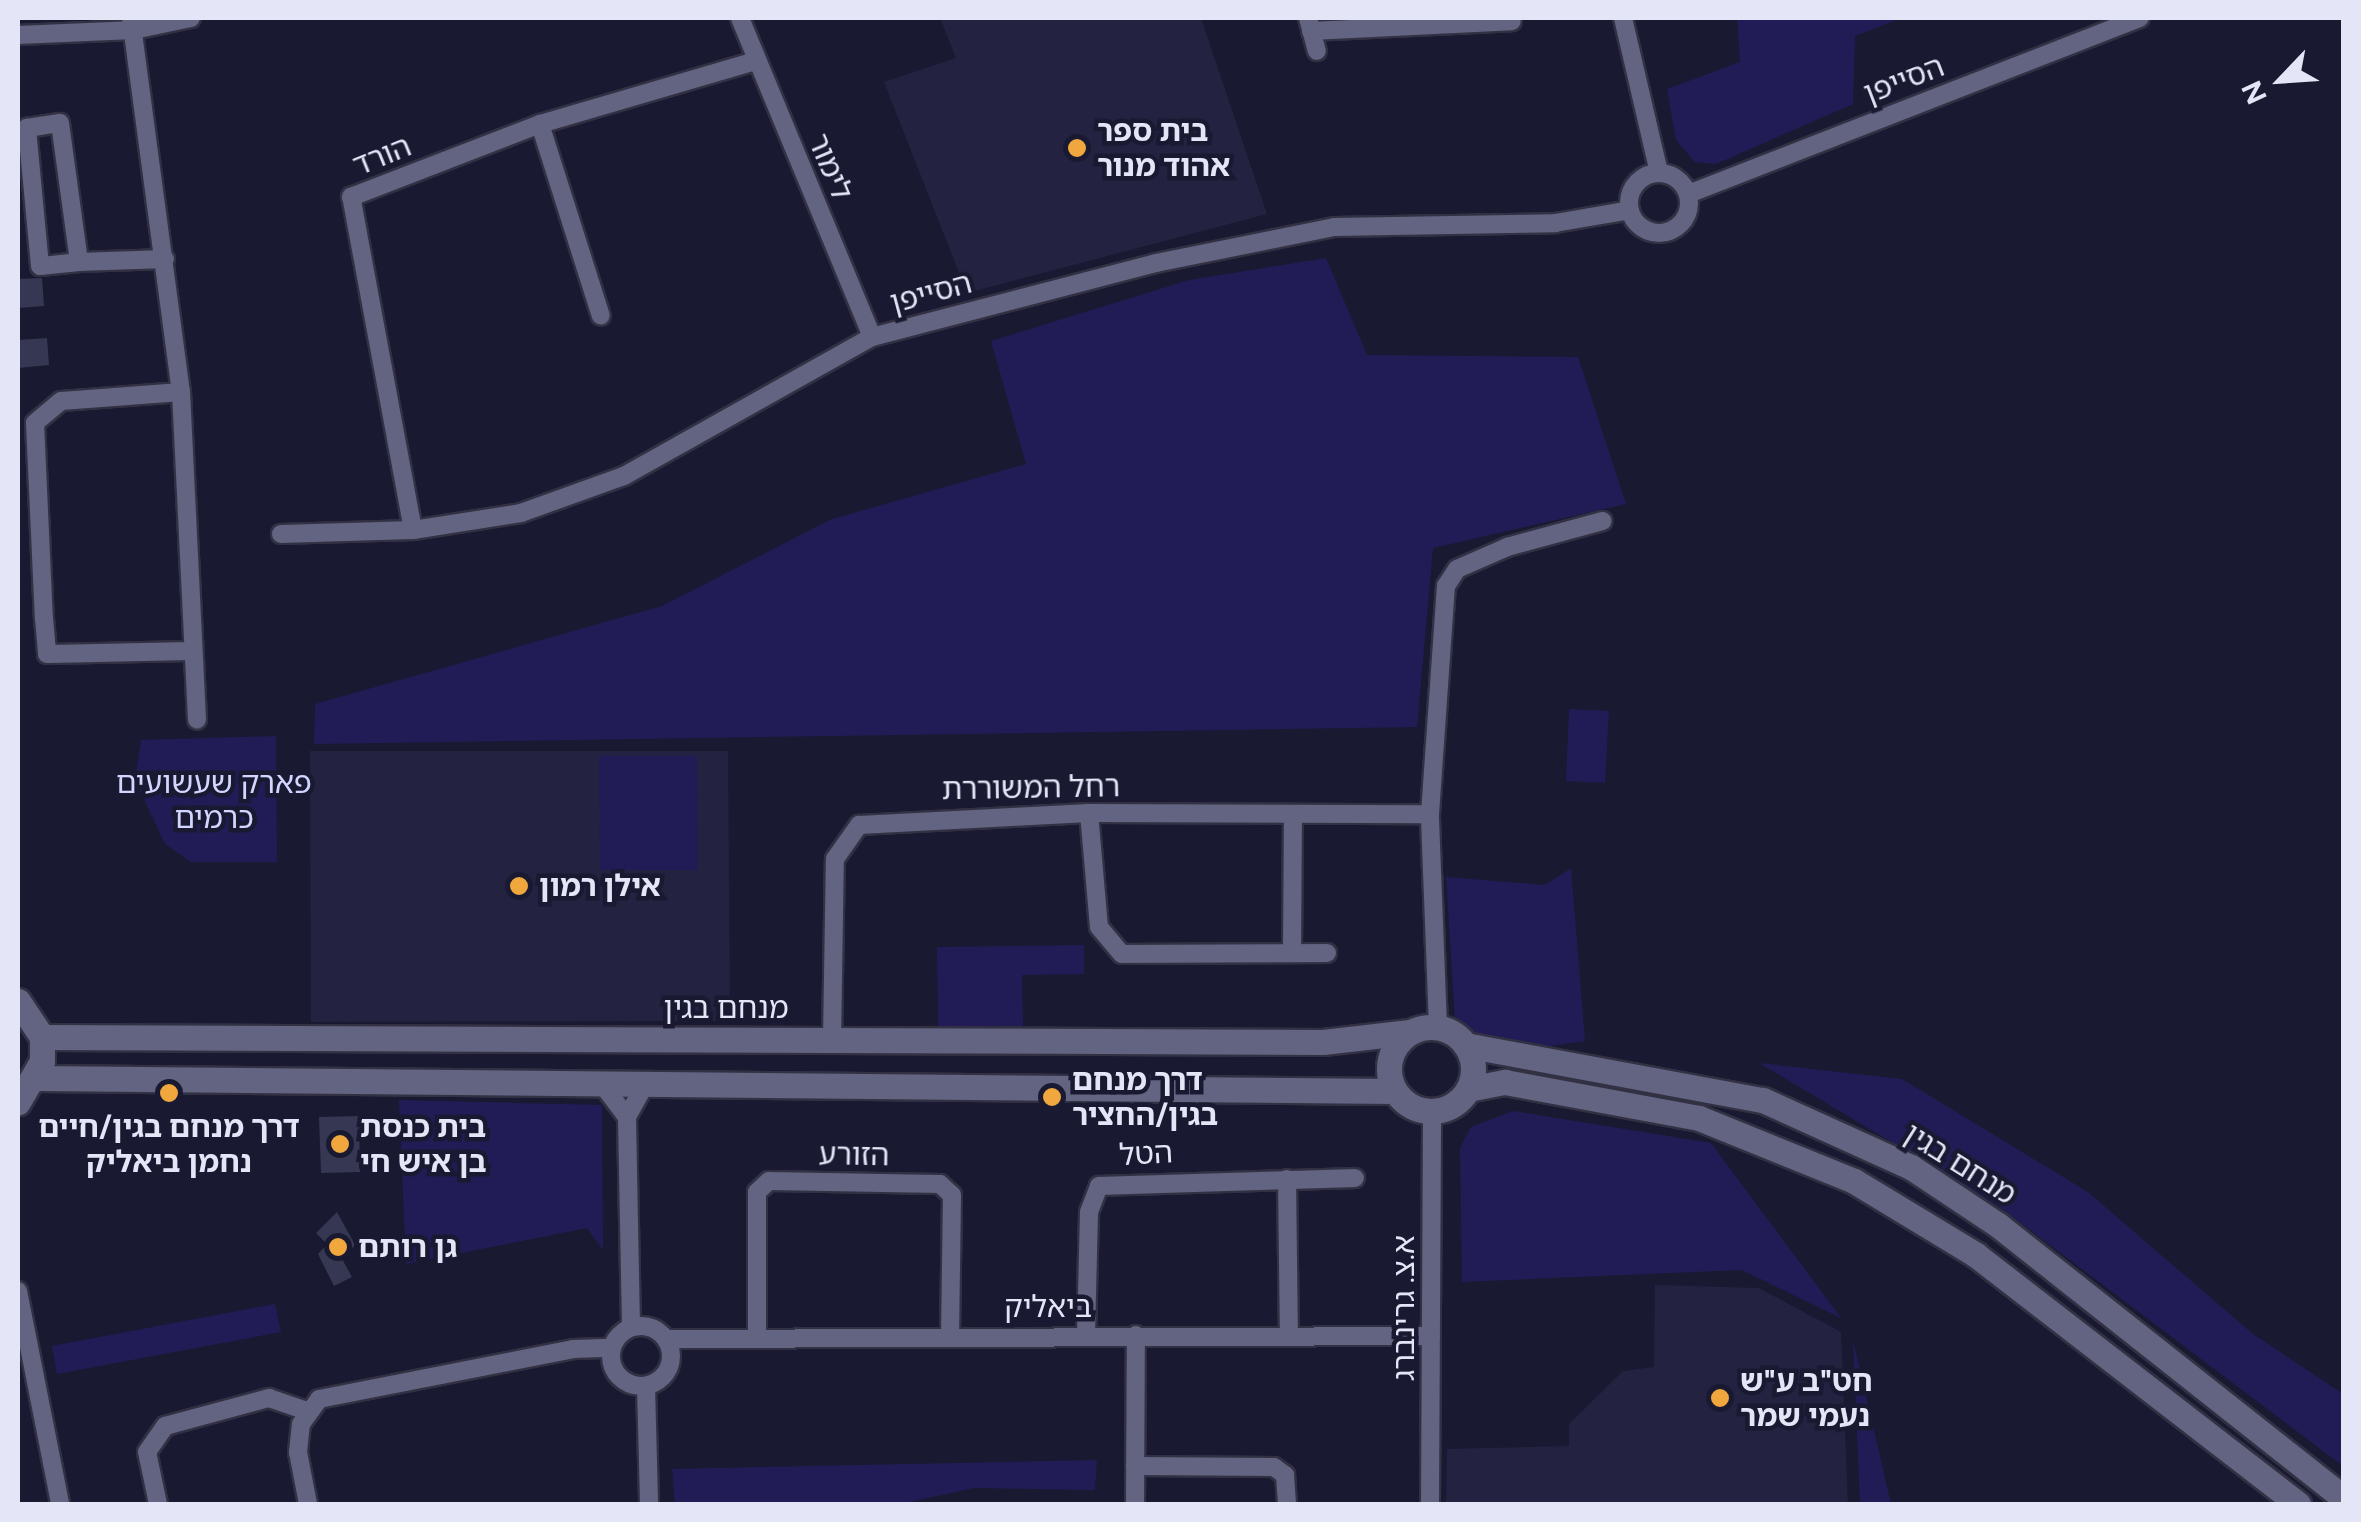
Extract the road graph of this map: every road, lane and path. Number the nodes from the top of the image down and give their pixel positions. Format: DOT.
graph roads {
  1 [pos="191,18"];
  2 [pos="740,18"];
  3 [pos="1622,18"];
  4 [pos="2140,18"];
  5 [pos="1512,21"];
  6 [pos="133,24"];
  7 [pos="1310,24"];
  8 [pos="18,35"];
  9 [pos="1316,52"];
  10 [pos="755,61"];
  11 [pos="540,124"];
  12 [pos="1658,173"];
  13 [pos="1688,194"];
  14 [pos="1630,210"];
  15 [pos="164,260"];
  16 [pos="79,262"];
  17 [pos="600,316"];
  18 [pos="872,337"];
  19 [pos="180,392"];
  20 [pos="1603,521"];
  21 [pos="413,530"];
  22 [pos="280,534"];
  23 [pos="193,651"];
  24 [pos="197,720"];
  25 [pos="1089,813"];
  26 [pos="1293,814"];
  27 [pos="1430,814"];
  28 [pos="1292,952"];
  29 [pos="1327,953"];
  30 [pos="18,1001"];
  31 [pos="1438,1027"];
  32 [pos="1409,1032"];
  33 [pos="42,1037"];
  34 [pos="832,1041"];
  35 [pos="1465,1045"];
  36 [pos="37,1078"];
  37 [pos="605,1088"];
  38 [pos="644,1088"];
  39 [pos="1468,1089"];
  40 [pos="1394,1091"];
  41 [pos="18,1102"];
  42 [pos="1432,1112"];
  43 [pos="627,1117"];
  44 [pos="1355,1178"];
  45 [pos="1287,1179"];
  46 [pos="634,1275"];
  47 [pos="18,1291"];
  48 [pos="631,1327"];
  49 [pos="650,1327"];
  50 [pos="756,1334"];
  51 [pos="950,1334"];
  52 [pos="1086,1335"];
  53 [pos="1136,1335"];
  54 [pos="1289,1336"];
  55 [pos="1431,1336"];
  56 [pos="666,1339"];
  57 [pos="611,1348"];
  58 [pos="646,1386"];
  59 [pos="307,1411"];
  60 [pos="1135,1466"];
  61 [pos="2344,1498"];
  62 [pos="60,1504"];
  63 [pos="158,1504"];
  64 [pos="308,1504"];
  65 [pos="649,1504"];
  66 [pos="1135,1504"];
  67 [pos="1288,1504"];
  68 [pos="1430,1504"];
  69 [pos="2298,1504"];
  1 -- 6 [label="street"];
  2 -- 10 [label="street, לימור"];
  3 -- 12 [label="street"];
  4 -- 13 [label="street, הסייפן"];
  5 -- 7 [label="street"];
  6 -- 8 [label="street"];
  6 -- 15 [label="street"];
  7 -- 9 [label="street"];
  10 -- 11 [label="street, הורד"];
  10 -- 18 [label="street, לימור"];
  11 -- 17 [label="street"];
  11 -- 21 [label="street, הורד"];
  12 -- 13 [label="street"];
  12 -- 14 [label="street"];
  13 -- 14 [label="street"];
  14 -- 18 [label="street, הסייפן"];
  15 -- 16 [label="street"];
  15 -- 19 [label="street"];
  16 -- 16 [label="street"];
  18 -- 21 [label="street, הסייפן"];
  19 -- 23 [label="street"];
  19 -- 23 [label="street"];
  20 -- 27 [label="street"];
  21 -- 22 [label="street, הסייפן"];
  23 -- 24 [label="street"];
  25 -- 26 [label="street, רחל המשוררת"];
  25 -- 28 [label="street"];
  25 -- 34 [label="street, רחל המשוררת"];
  26 -- 27 [label="street, רחל המשוררת"];
  26 -- 28 [label="street"];
  27 -- 31 [label="street"];
  28 -- 29 [label="street"];
  30 -- 33 [label="main road"];
  31 -- 32 [label="main road"];
  31 -- 35 [label="main road"];
  32 -- 34 [label="main road, מנחם בגין"];
  32 -- 40 [label="main road"];
  33 -- 34 [label="main road, מנחם בגין"];
  33 -- 36 [label="main road"];
  35 -- 39 [label="main road"];
  35 -- 61 [label="main road, מנחם בגין"];
  36 -- 37 [label="main road"];
  36 -- 41 [label="main road"];
  37 -- 38 [label="main road"];
  37 -- 43 [label="street"];
  38 -- 40 [label="main road"];
  38 -- 43 [label="street"];
  39 -- 42 [label="main road"];
  39 -- 69 [label="main road"];
  40 -- 42 [label="main road"];
  42 -- 55 [label="street, א.צ. גרינברג"];
  43 -- 46 [label="street"];
  44 -- 45 [label="street, הטל"];
  45 -- 52 [label="street, הטל"];
  45 -- 54 [label="street"];
  46 -- 48 [label="street"];
  46 -- 49 [label="street"];
  47 -- 62 [label="street"];
  48 -- 49 [label="street"];
  48 -- 57 [label="street"];
  49 -- 56 [label="street"];
  50 -- 51 [label="street, ביאליק"];
  50 -- 51 [label="street, הזורע"];
  50 -- 56 [label="street, ביאליק"];
  51 -- 52 [label="street, ביאליק"];
  52 -- 53 [label="street, ביאליק"];
  53 -- 54 [label="street, ביאליק"];
  53 -- 60 [label="street"];
  54 -- 55 [label="street, ביאליק"];
  55 -- 68 [label="street, א.צ. גרינברג"];
  56 -- 58 [label="street"];
  57 -- 58 [label="street"];
  57 -- 59 [label="street"];
  58 -- 65 [label="street"];
  59 -- 63 [label="street"];
  59 -- 64 [label="street"];
  60 -- 66 [label="street"];
  60 -- 67 [label="street"];
}
